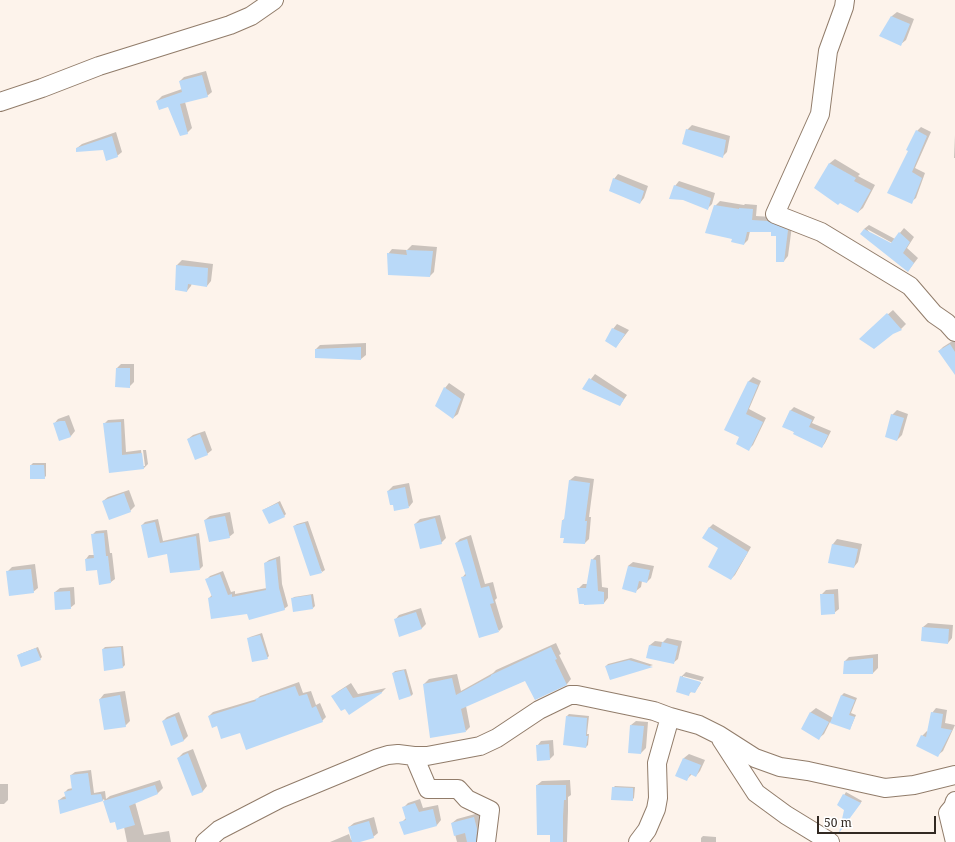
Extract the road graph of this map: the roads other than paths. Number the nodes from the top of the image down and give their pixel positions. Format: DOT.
graph roads {
  1 [pos="274,0"];
  2 [pos="845,0"];
  3 [pos="0,102"];
  4 [pos="955,332"];
  5 [pos="670,717"];
  6 [pos="719,735"];
  7 [pos="414,756"];
  8 [pos="955,775"];
  9 [pos="955,801"];
  10 [pos="205,842"];
  11 [pos="486,842"];
  12 [pos="638,842"];
  13 [pos="830,842"];
  14 [pos="955,842"];
  1 -- 3 [label="street"];
  2 -- 4 [label="street"];
  5 -- 6 [label="street"];
  5 -- 7 [label="street"];
  5 -- 12 [label="street"];
  6 -- 8 [label="street"];
  6 -- 13 [label="street"];
  7 -- 10 [label="street"];
  7 -- 11 [label="street"];
  9 -- 14 [label="street"];
}
